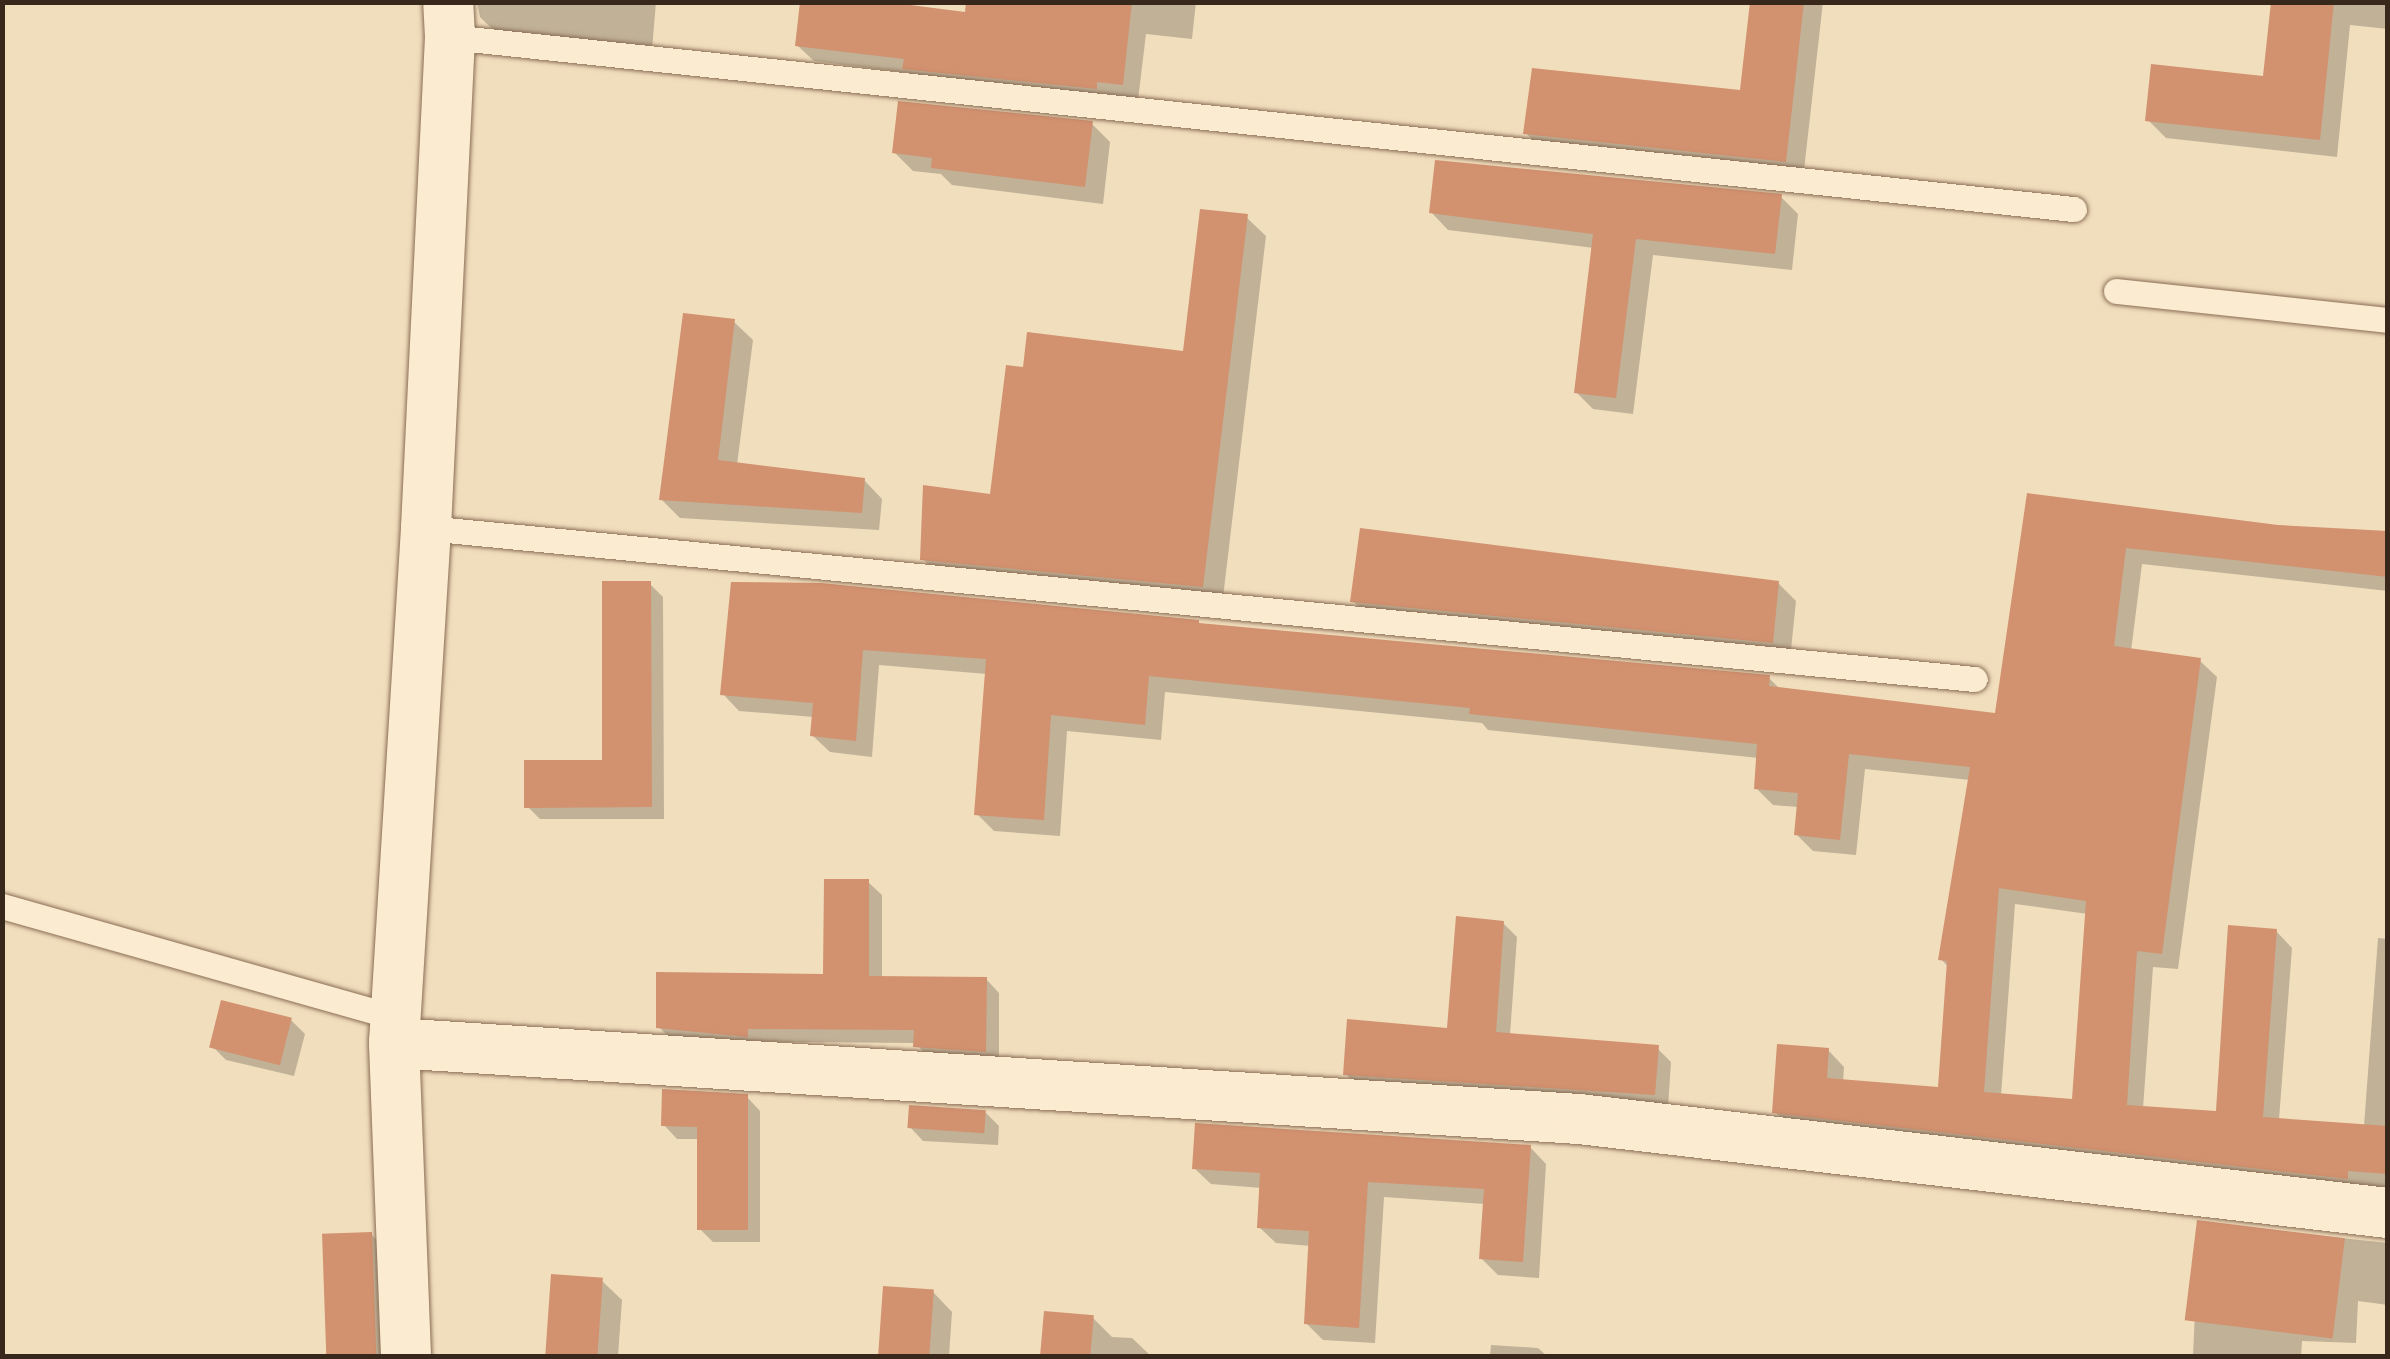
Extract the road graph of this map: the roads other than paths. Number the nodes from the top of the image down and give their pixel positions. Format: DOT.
graph roads {
  1 [pos="449,20"];
  2 [pos="2074,209"];
  3 [pos="2116,291"];
  4 [pos="2388,320"];
  5 [pos="426,528"];
  6 [pos="1974,678"];
  7 [pos="2,906"];
  8 [pos="394,1030"];
  9 [pos="2388,1212"];
  10 [pos="406,1356"];
  1 -- 2 [label="lane"];
  1 -- 5 [label="street"];
  3 -- 4 [label="lane"];
  5 -- 6 [label="lane"];
  5 -- 8 [label="street"];
  7 -- 8 [label="lane"];
  8 -- 9 [label="street"];
  8 -- 10 [label="street"];
}
